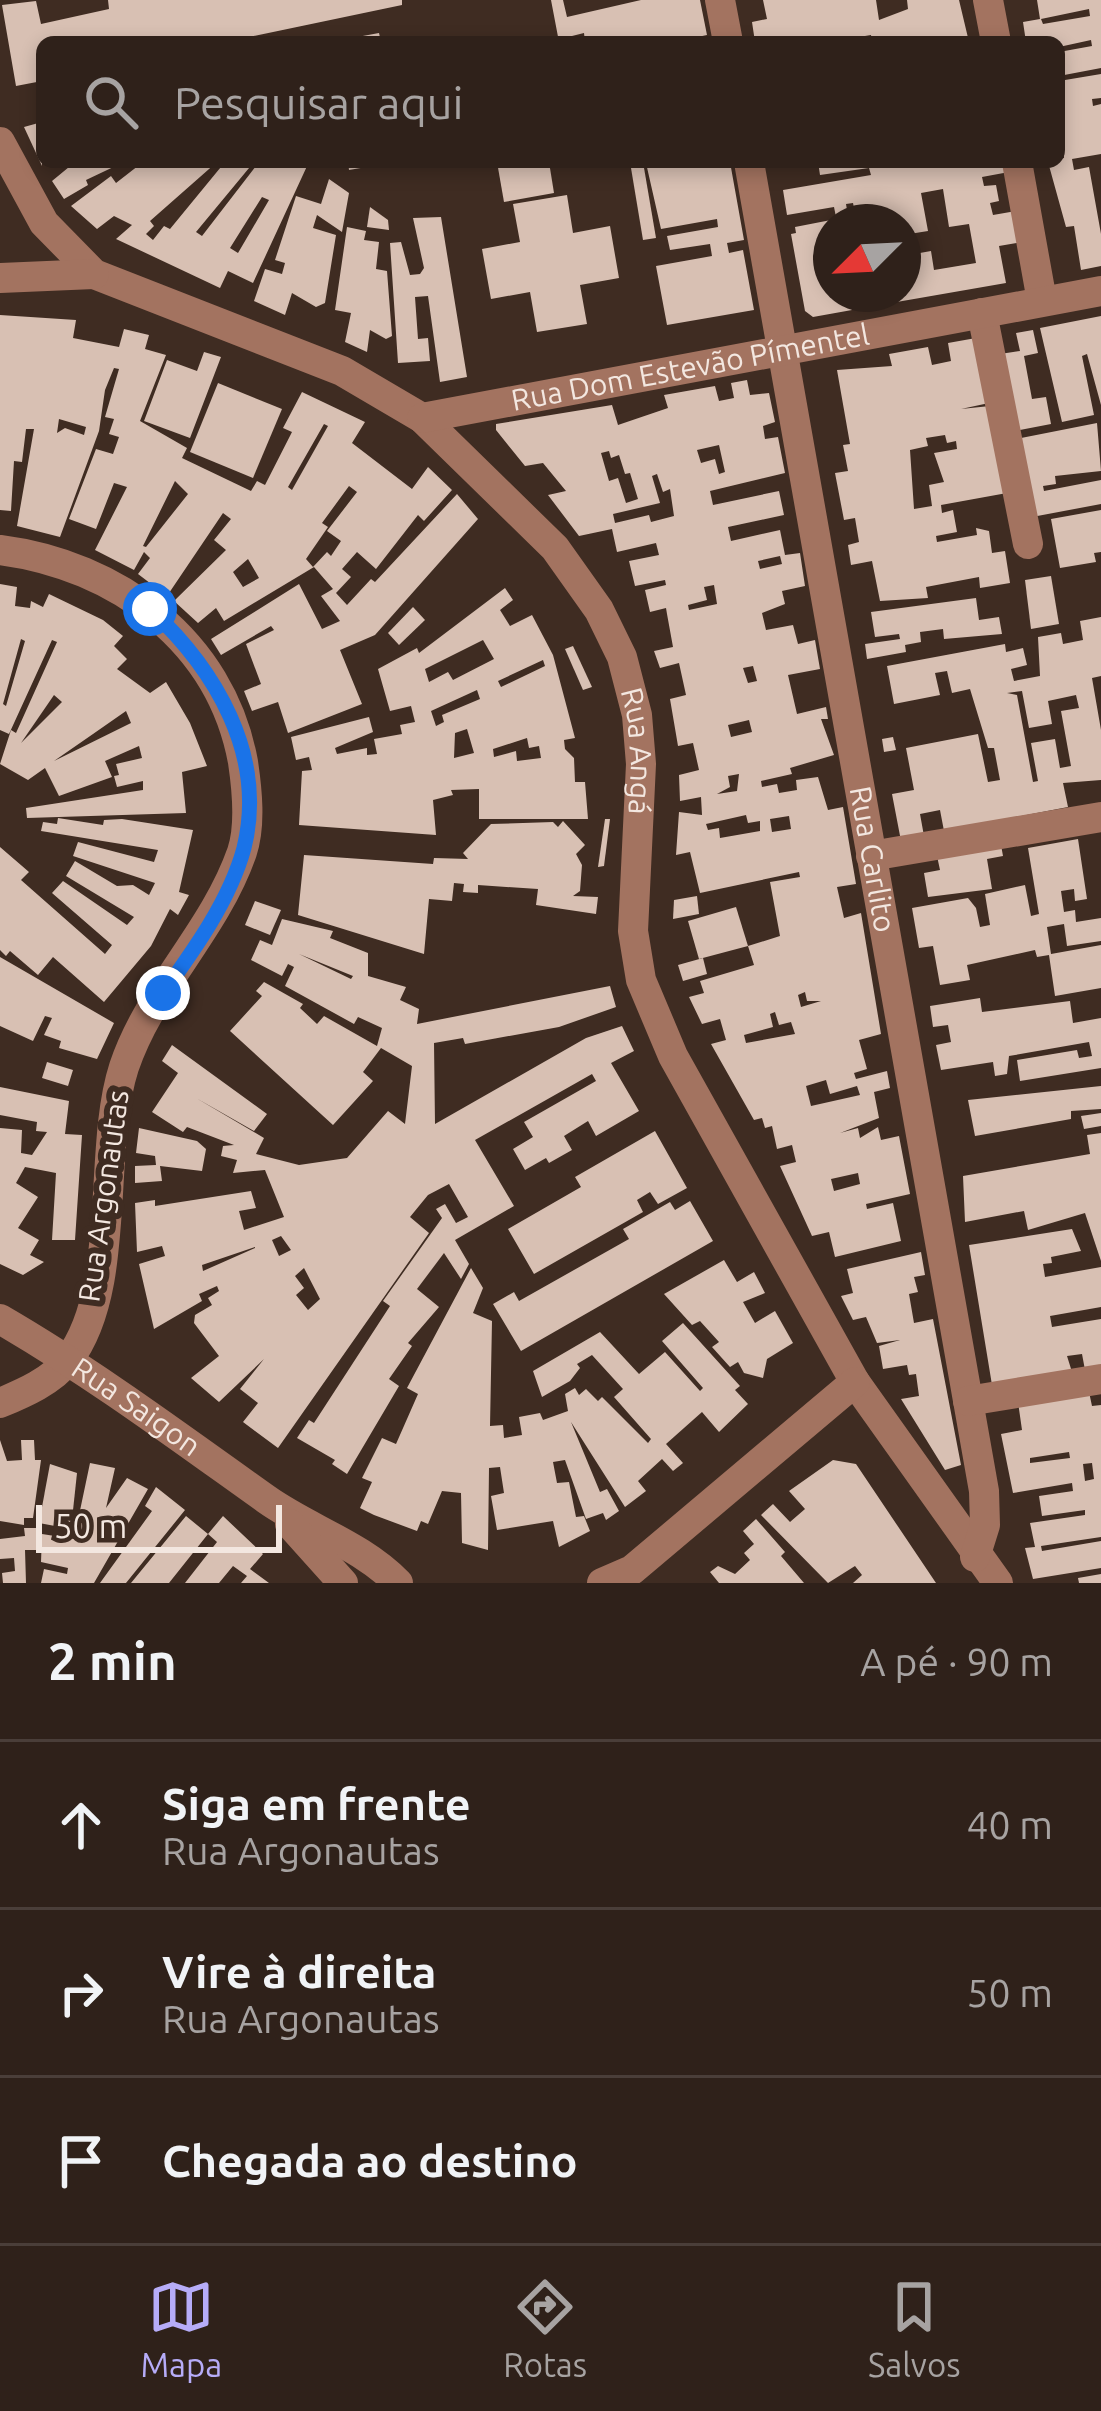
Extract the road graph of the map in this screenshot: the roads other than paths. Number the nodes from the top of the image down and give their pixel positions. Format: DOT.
graph roads {
  1 [pos="720,0"];
  2 [pos="988,0"];
  3 [pos="727,36"];
  4 [pos="995,36"];
  5 [pos="0,142"];
  6 [pos="750,168"];
  7 [pos="1018,168"];
  8 [pos="94,274"];
  9 [pos="0,278"];
  10 [pos="1101,291"];
  11 [pos="1042,301"];
  12 [pos="982,313"];
  13 [pos="782,350"];
  14 [pos="422,418"];
  15 [pos="1028,544"];
  16 [pos="0,550"];
  17 [pos="1101,817"];
  18 [pos="871,856"];
  19 [pos="0,1319"];
  20 [pos="69,1359"];
  21 [pos="1101,1379"];
  22 [pos="855,1382"];
  23 [pos="968,1401"];
  24 [pos="0,1403"];
  25 [pos="270,1502"];
  26 [pos="975,1557"];
  27 [pos="631,1577"];
  28 [pos="343,1583"];
  29 [pos="398,1583"];
  30 [pos="602,1583"];
  31 [pos="998,1583"];
  1 -- 3 [label="street"];
  2 -- 4 [label="street"];
  5 -- 8 [label="street, Rua Angá"];
  6 -- 13 [label="street, Rua Carlito"];
  7 -- 11 [label="street"];
  8 -- 9 [label="street"];
  8 -- 14 [label="street, Rua Angá"];
  10 -- 11 [label="street, Rua Dom Estevão Pímentel"];
  11 -- 12 [label="street, Rua Dom Estevão Pímentel"];
  12 -- 13 [label="street, Rua Dom Estevão Pímentel"];
  12 -- 15 [label="street"];
  13 -- 14 [label="street, Rua Dom Estevão Pímentel"];
  13 -- 18 [label="street, Rua Carlito"];
  14 -- 22 [label="street, Rua Angá"];
  16 -- 20 [label="street, Rua Argonautas"];
  17 -- 18 [label="street"];
  18 -- 23 [label="street, Rua Carlito"];
  19 -- 20 [label="street, Rua Saigon"];
  20 -- 24 [label="street"];
  20 -- 25 [label="street, Rua Saigon"];
  21 -- 23 [label="street"];
  22 -- 26 [label="street, Rua Angá"];
  22 -- 27 [label="street"];
  23 -- 26 [label="street, Rua Carlito"];
  25 -- 28 [label="street, Rua Saigon"];
  25 -- 29 [label="street, Rua Saigon"];
  26 -- 31 [label="street, Rua Angá"];
  27 -- 30 [label="street"];
}
